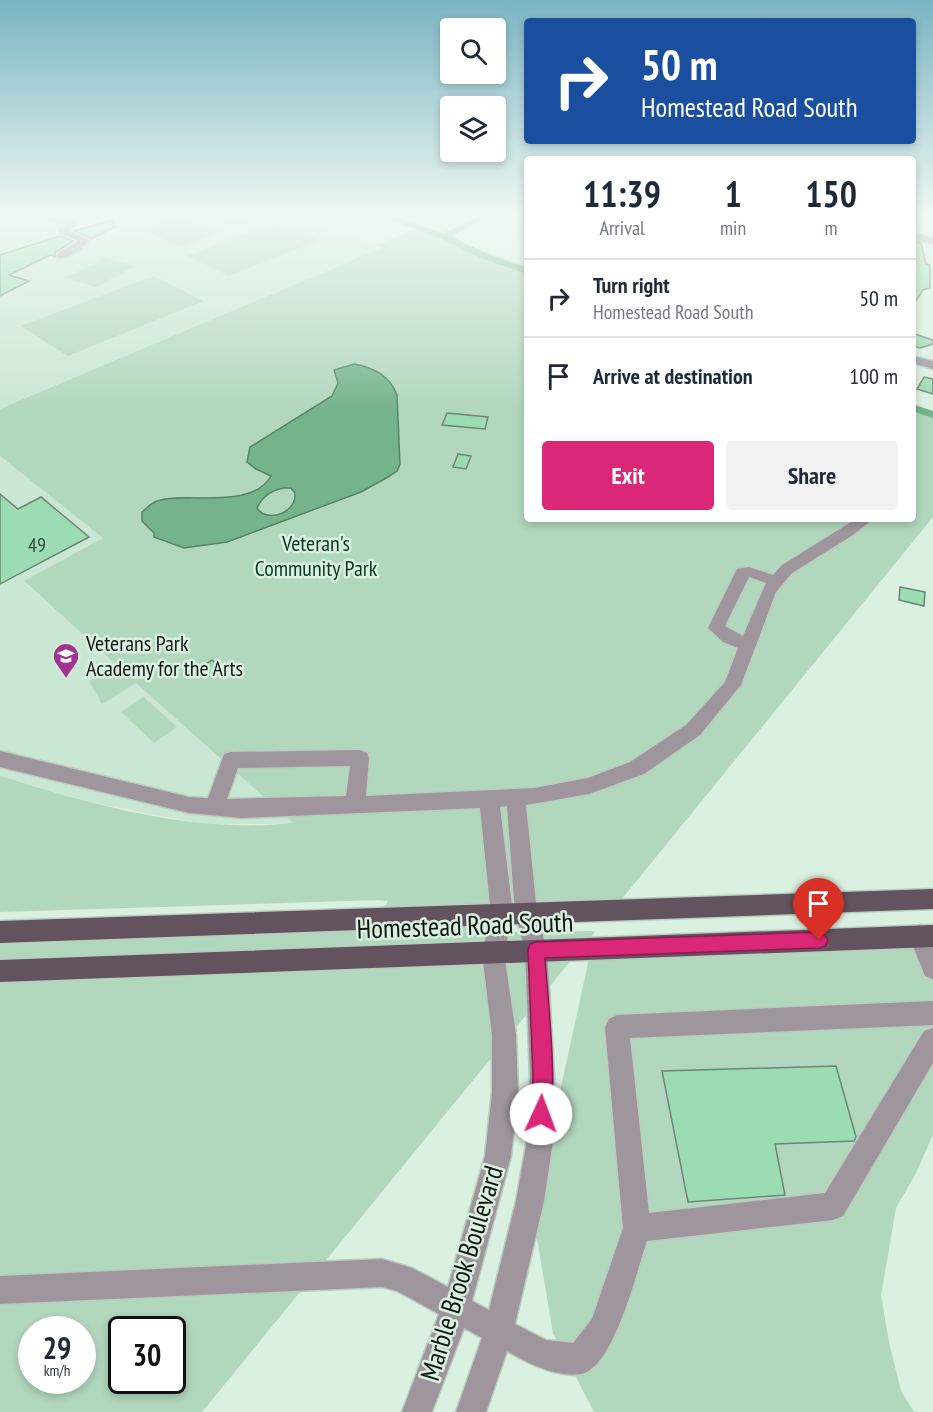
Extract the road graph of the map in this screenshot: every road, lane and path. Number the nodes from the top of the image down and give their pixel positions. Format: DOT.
graph roads {
  1 [pos="916,360"];
  2 [pos="933,365"];
  3 [pos="862,522"];
  4 [pos="776,581"];
  5 [pos="749,645"];
  6 [pos="0,759"];
  7 [pos="516,798"];
  8 [pos="489,800"];
  9 [pos="355,805"];
  10 [pos="215,806"];
  11 [pos="933,899"];
  12 [pos="526,913"];
  13 [pos="502,914"];
  14 [pos="0,932"];
  15 [pos="927,936"];
  16 [pos="536,950"];
  17 [pos="493,953"];
  18 [pos="933,968"];
  19 [pos="0,971"];
  20 [pos="933,1013"];
  21 [pos="933,1040"];
  22 [pos="637,1228"];
  23 [pos="0,1290"];
  24 [pos="456,1306"];
  25 [pos="499,1330"];
  26 [pos="417,1412"];
  27 [pos="471,1412"];
  1 -- 2 [label="street"];
  3 -- 4 [label="street"];
  4 -- 5 [label="street"];
  4 -- 5 [label="street"];
  5 -- 7 [label="street"];
  6 -- 10 [label="street"];
  7 -- 8 [label="street"];
  7 -- 12 [label="street, Marble Brook Boulevard"];
  8 -- 9 [label="street"];
  8 -- 13 [label="street"];
  9 -- 10 [label="street"];
  9 -- 10 [label="street"];
  11 -- 12 [label="main road, Homestead Road South"];
  12 -- 13 [label="main road, Homestead Road South"];
  12 -- 16 [label="street, Marble Brook Boulevard"];
  13 -- 14 [label="main road, Homestead Road South"];
  13 -- 17 [label="street"];
  15 -- 16 [label="main road, Homestead Road South"];
  15 -- 18 [label="street"];
  16 -- 17 [label="main road, Homestead Road South"];
  16 -- 25 [label="street, Marble Brook Boulevard"];
  17 -- 19 [label="main road, Homestead Road South"];
  17 -- 24 [label="street, Marble Brook Boulevard"];
  20 -- 22 [label="street"];
  21 -- 22 [label="street"];
  22 -- 25 [label="street"];
  23 -- 24 [label="street"];
  24 -- 25 [label="street"];
  24 -- 26 [label="street, Marble Brook Boulevard"];
  25 -- 27 [label="street, Marble Brook Boulevard"];
}
